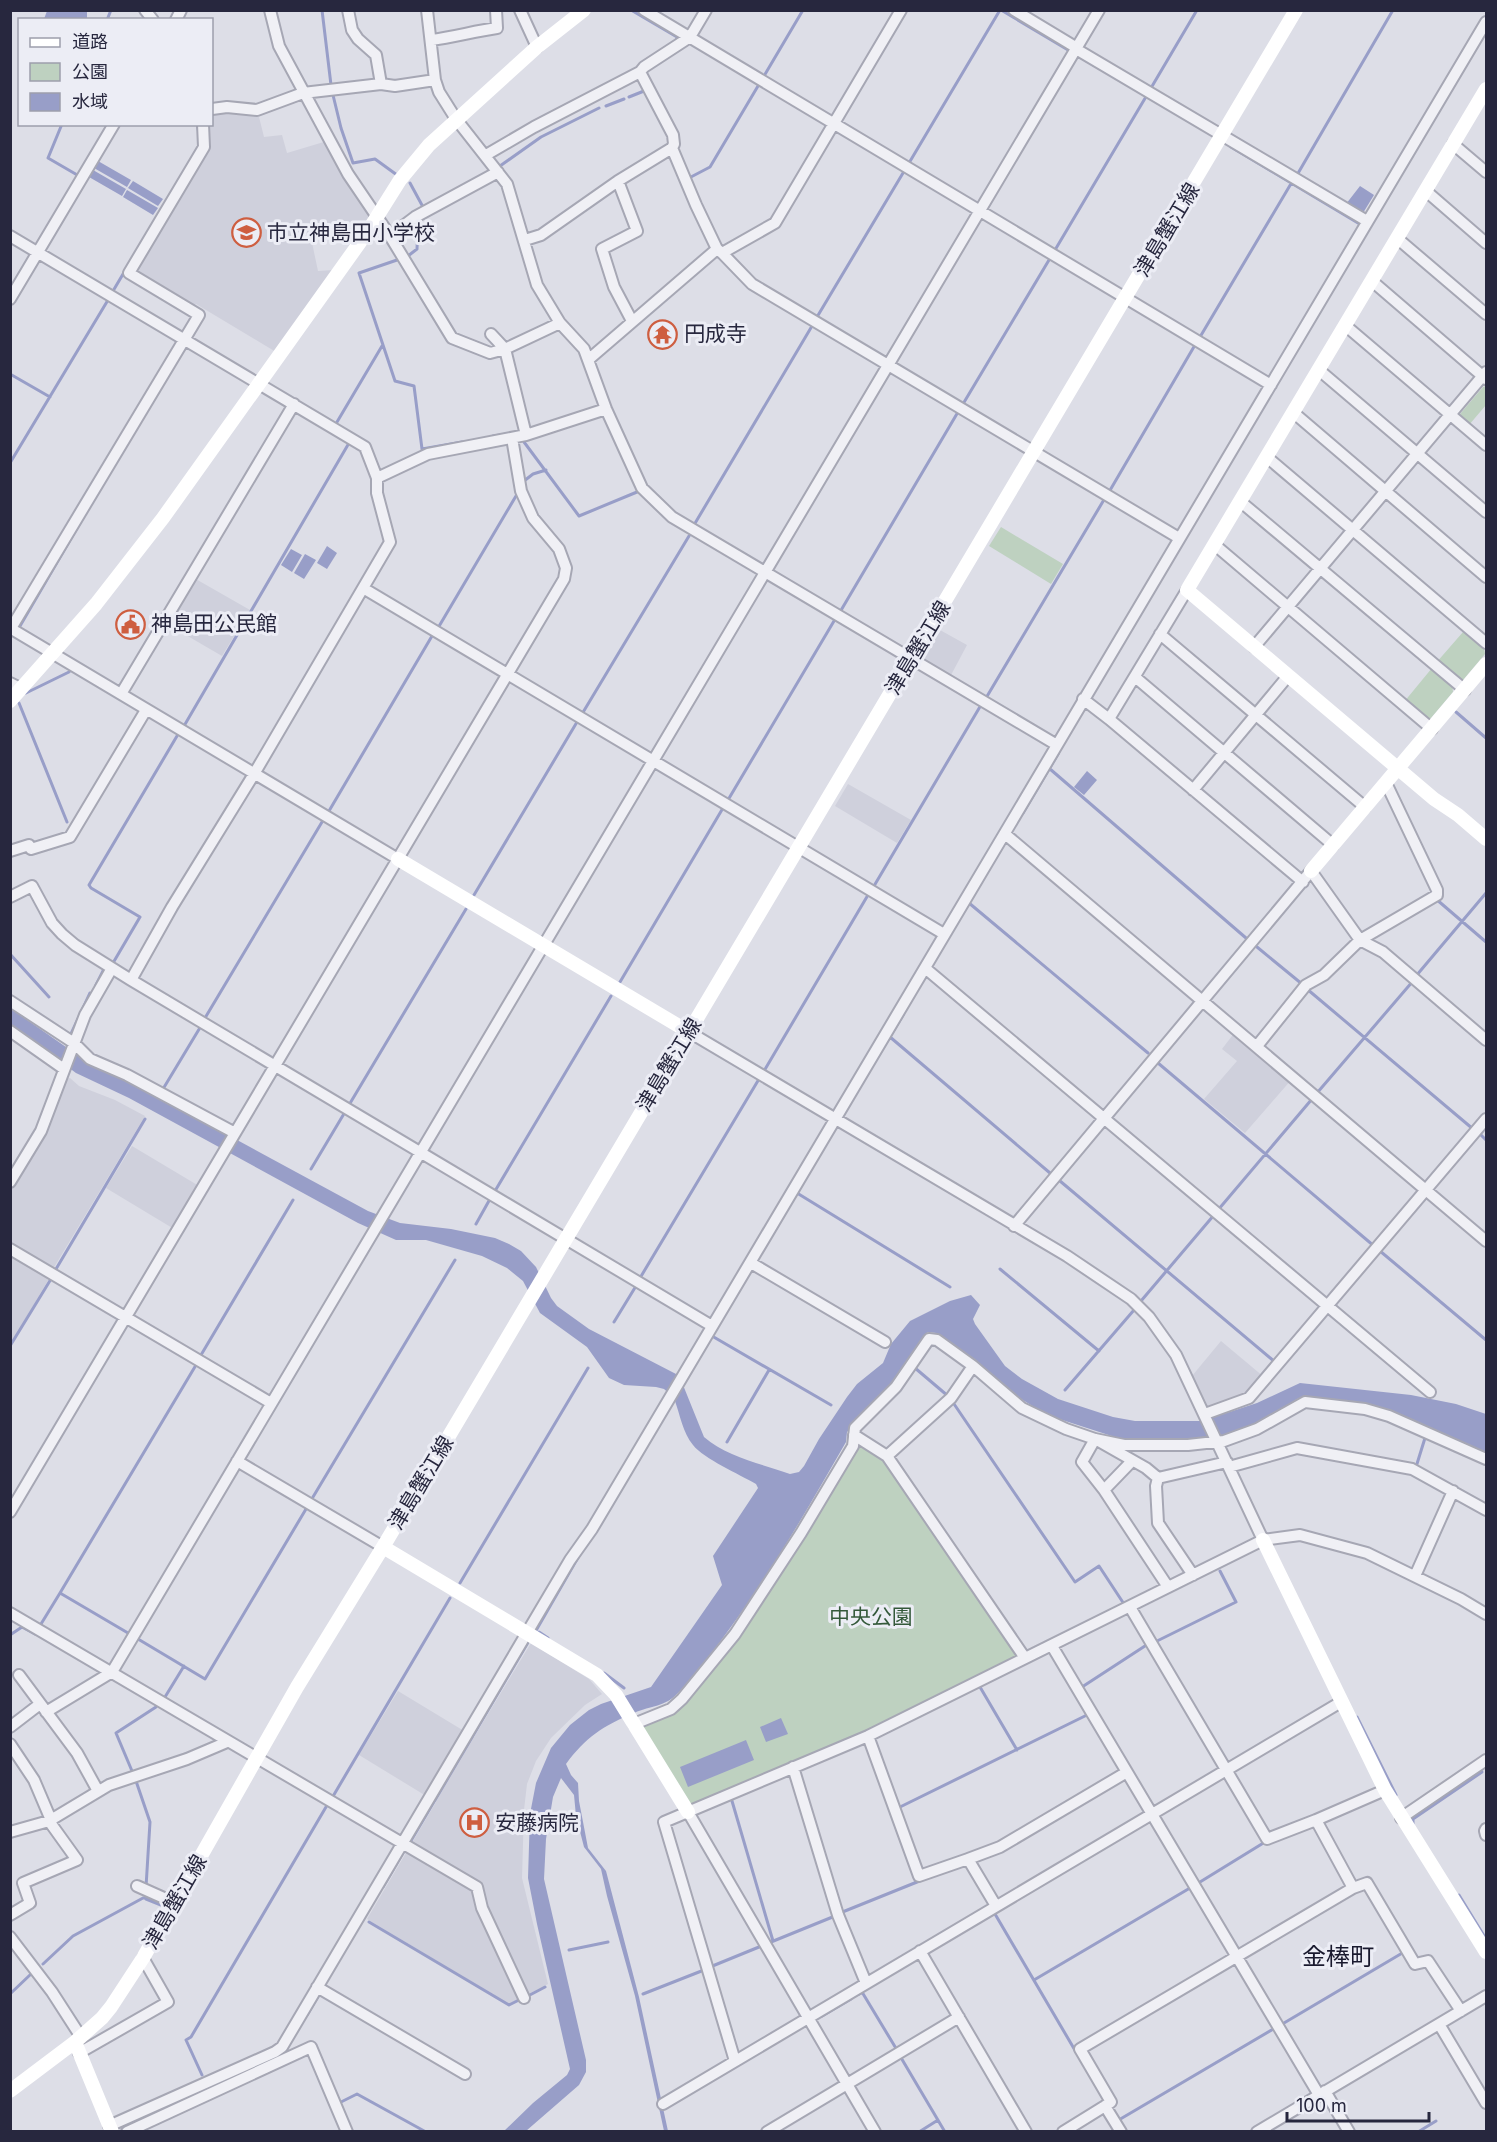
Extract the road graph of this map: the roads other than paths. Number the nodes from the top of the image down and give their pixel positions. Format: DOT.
graph roads {
  1 [pos="270,10"];
  2 [pos="348,10"];
  3 [pos="427,10"];
  4 [pos="496,10"];
  5 [pos="520,10"];
  6 [pos="584,10"];
  7 [pos="644,10"];
  8 [pos="706,10"];
  9 [pos="902,10"];
  10 [pos="1014,10"];
  11 [pos="1099,10"];
  12 [pos="1296,10"];
  13 [pos="1486,22"];
  14 [pos="690,38"];
  15 [pos="431,40"];
  16 [pos="537,47"];
  17 [pos="1075,51"];
  18 [pos="640,72"];
  19 [pos="435,80"];
  20 [pos="381,84"];
  21 [pos="303,93"];
  22 [pos="1484,99"];
  23 [pos="213,109"];
  24 [pos="456,119"];
  25 [pos="834,125"];
  26 [pos="113,126"];
  27 [pos="203,126"];
  28 [pos="1222,136"];
  29 [pos="1453,144"];
  30 [pos="672,148"];
  31 [pos="486,155"];
  32 [pos="498,172"];
  33 [pos="1486,172"];
  34 [pos="618,181"];
  35 [pos="1426,191"];
  36 [pos="979,212"];
  37 [pos="377,217"];
  38 [pos="1367,221"];
  39 [pos="10,236"];
  40 [pos="390,236"];
  41 [pos="1398,239"];
  42 [pos="525,240"];
  43 [pos="1486,243"];
  44 [pos="719,251"];
  45 [pos="39,252"];
  46 [pos="1372,281"];
  47 [pos="1126,298"];
  48 [pos="10,299"];
  49 [pos="1486,314"];
  50 [pos="632,321"];
  51 [pos="560,323"];
  52 [pos="1346,326"];
  53 [pos="491,334"];
  54 [pos="183,340"];
  55 [pos="505,349"];
  56 [pos="588,360"];
  57 [pos="888,365"];
  58 [pos="1319,370"];
  59 [pos="1485,375"];
  60 [pos="260,384"];
  61 [pos="1271,385"];
  62 [pos="294,404"];
  63 [pos="606,409"];
  64 [pos="1294,413"];
  65 [pos="1450,414"];
  66 [pos="526,435"];
  67 [pos="512,438"];
  68 [pos="1486,445"];
  69 [pos="1035,452"];
  70 [pos="1417,453"];
  71 [pos="1268,458"];
  72 [pos="377,478"];
  73 [pos="1385,491"];
  74 [pos="1241,502"];
  75 [pos="1486,512"];
  76 [pos="1352,530"];
  77 [pos="1179,538"];
  78 [pos="1215,545"];
  79 [pos="1319,569"];
  80 [pos="765,573"];
  81 [pos="1486,577"];
  82 [pos="363,588"];
  83 [pos="1187,590"];
  84 [pos="1287,607"];
  85 [pos="11,629"];
  86 [pos="1160,634"];
  87 [pos="1486,643"];
  88 [pos="1254,647"];
  89 [pos="53,654"];
  90 [pos="912,659"];
  91 [pos="1486,664"];
  92 [pos="508,675"];
  93 [pos="1288,676"];
  94 [pos="1135,677"];
  95 [pos="15,685"];
  96 [pos="1465,690"];
  97 [pos="121,694"];
  98 [pos="10,701"];
  99 [pos="1086,701"];
  100 [pos="146,710"];
  101 [pos="1256,715"];
  102 [pos="1109,719"];
  103 [pos="1432,729"];
  104 [pos="1057,745"];
  105 [pos="1225,752"];
  106 [pos="653,761"];
  107 [pos="1398,768"];
  108 [pos="254,774"];
  109 [pos="1386,783"];
  110 [pos="1193,790"];
  111 [pos="1365,807"];
  112 [pos="1008,836"];
  113 [pos="1486,839"];
  114 [pos="1333,845"];
  115 [pos="799,848"];
  116 [pos="10,851"];
  117 [pos="398,859"];
  118 [pos="1307,876"];
  119 [pos="10,897"];
  120 [pos="944,934"];
  121 [pos="1360,940"];
  122 [pos="544,945"];
  123 [pos="112,968"];
  124 [pos="928,970"];
  125 [pos="132,980"];
  126 [pos="10,1001"];
  127 [pos="1202,1001"];
  128 [pos="10,1031"];
  129 [pos="689,1032"];
  130 [pos="1486,1040"];
  131 [pos="73,1045"];
  132 [pos="1257,1046"];
  133 [pos="275,1065"];
  134 [pos="64,1068"];
  135 [pos="1103,1117"];
  136 [pos="835,1119"];
  137 [pos="1486,1119"];
  138 [pos="234,1134"];
  139 [pos="420,1152"];
  140 [pos="10,1182"];
  141 [pos="1426,1190"];
  142 [pos="1014,1226"];
  143 [pos="566,1238"];
  144 [pos="1486,1241"];
  145 [pos="10,1249"];
  146 [pos="751,1263"];
  147 [pos="1327,1306"];
  148 [pos="126,1317"];
  149 [pos="712,1326"];
  150 [pos="885,1342"];
  151 [pos="973,1366"];
  152 [pos="1430,1392"];
  153 [pos="271,1403"];
  154 [pos="1206,1415"];
  155 [pos="854,1435"];
  156 [pos="1095,1439"];
  157 [pos="1217,1441"];
  158 [pos="887,1456"];
  159 [pos="1486,1460"];
  160 [pos="237,1461"];
  161 [pos="1132,1461"];
  162 [pos="1228,1464"];
  163 [pos="1158,1478"];
  164 [pos="1104,1490"];
  165 [pos="1453,1491"];
  166 [pos="1486,1510"];
  167 [pos="10,1512"];
  168 [pos="1263,1540"];
  169 [pos="383,1547"];
  170 [pos="1193,1575"];
  171 [pos="1415,1576"];
  172 [pos="1168,1587"];
  173 [pos="1130,1607"];
  174 [pos="10,1613"];
  175 [pos="1486,1614"];
  176 [pos="531,1635"];
  177 [pos="1052,1646"];
  178 [pos="1025,1658"];
  179 [pos="111,1672"];
  180 [pos="19,1675"];
  181 [pos="1341,1702"];
  182 [pos="43,1708"];
  183 [pos="632,1720"];
  184 [pos="10,1727"];
  185 [pos="868,1736"];
  186 [pos="227,1742"];
  187 [pos="10,1744"];
  188 [pos="257,1758"];
  189 [pos="1485,1764"];
  190 [pos="793,1767"];
  191 [pos="1227,1771"];
  192 [pos="1127,1772"];
  193 [pos="1384,1790"];
  194 [pos="98,1791"];
  195 [pos="688,1812"];
  196 [pos="1151,1814"];
  197 [pos="1401,1818"];
  198 [pos="1316,1820"];
  199 [pos="50,1821"];
  200 [pos="1486,1829"];
  201 [pos="10,1832"];
  202 [pos="1486,1834"];
  203 [pos="402,1845"];
  204 [pos="968,1859"];
  205 [pos="138,1886"];
  206 [pos="1353,1888"];
  207 [pos="175,1903"];
  208 [pos="996,1906"];
  209 [pos="10,1915"];
  210 [pos="10,1937"];
  211 [pos="920,1952"];
  212 [pos="1486,1952"];
  213 [pos="1236,1956"];
  214 [pos="143,1958"];
  215 [pos="866,1983"];
  216 [pos="317,1988"];
  217 [pos="1486,1996"];
  218 [pos="524,1998"];
  219 [pos="1461,2011"];
  220 [pos="959,2017"];
  221 [pos="809,2018"];
  222 [pos="1439,2024"];
  223 [pos="78,2044"];
  224 [pos="735,2061"];
  225 [pos="465,2074"];
  226 [pos="847,2084"];
  227 [pos="10,2091"];
  228 [pos="1322,2093"];
  229 [pos="1486,2103"];
  230 [pos="663,2104"];
  231 [pos="1105,2106"];
  232 [pos="110,2129"];
  233 [pos="127,2132"];
  234 [pos="347,2132"];
  235 [pos="767,2132"];
  236 [pos="875,2132"];
  237 [pos="1026,2132"];
  238 [pos="1063,2132"];
  239 [pos="1120,2132"];
  240 [pos="1257,2132"];
  241 [pos="1349,2132"];
  1 -- 21 [label="street"];
  2 -- 20 [label="street"];
  3 -- 15 [label="street"];
  4 -- 15 [label="street"];
  5 -- 16 [label="street"];
  6 -- 16 [label="street"];
  7 -- 14 [label="street"];
  8 -- 14 [label="street"];
  9 -- 25 [label="street"];
  10 -- 17 [label="street"];
  11 -- 17 [label="street"];
  12 -- 28 [label="street, 津島蟹江線"];
  13 -- 38 [label="street"];
  14 -- 18 [label="street"];
  14 -- 25 [label="street"];
  15 -- 19 [label="street"];
  16 -- 24 [label="street"];
  17 -- 28 [label="street"];
  17 -- 36 [label="street"];
  18 -- 30 [label="street"];
  18 -- 31 [label="street"];
  19 -- 20 [label="street"];
  19 -- 24 [label="street"];
  20 -- 21 [label="street"];
  21 -- 23 [label="street"];
  21 -- 37 [label="street"];
  22 -- 29 [label="street"];
  24 -- 31 [label="street"];
  24 -- 37 [label="street"];
  25 -- 36 [label="street"];
  25 -- 44 [label="street"];
  26 -- 45 [label="street"];
  27 -- 54 [label="street"];
  28 -- 38 [label="street"];
  28 -- 47 [label="street, 津島蟹江線"];
  29 -- 33 [label="street"];
  29 -- 35 [label="street"];
  30 -- 34 [label="street"];
  30 -- 44 [label="street"];
  31 -- 32 [label="street"];
  32 -- 40 [label="street"];
  32 -- 42 [label="street"];
  34 -- 42 [label="street"];
  34 -- 50 [label="street"];
  35 -- 41 [label="street"];
  35 -- 43 [label="street"];
  36 -- 47 [label="street"];
  36 -- 57 [label="street"];
  37 -- 40 [label="street"];
  37 -- 60 [label="street"];
  38 -- 61 [label="street"];
  39 -- 45 [label="street"];
  40 -- 55 [label="street"];
  41 -- 46 [label="street"];
  41 -- 49 [label="street"];
  42 -- 51 [label="street"];
  44 -- 50 [label="street"];
  44 -- 57 [label="street"];
  45 -- 48 [label="street"];
  45 -- 54 [label="street"];
  46 -- 52 [label="street"];
  46 -- 59 [label="street"];
  47 -- 61 [label="street"];
  47 -- 69 [label="street, 津島蟹江線"];
  50 -- 56 [label="street"];
  51 -- 55 [label="street"];
  51 -- 56 [label="street"];
  52 -- 58 [label="street"];
  52 -- 65 [label="street"];
  53 -- 55 [label="street"];
  54 -- 60 [label="street"];
  54 -- 85 [label="street"];
  55 -- 66 [label="street"];
  56 -- 63 [label="street"];
  57 -- 69 [label="street"];
  57 -- 80 [label="street"];
  58 -- 64 [label="street"];
  58 -- 70 [label="street"];
  59 -- 65 [label="street"];
  60 -- 62 [label="street"];
  60 -- 89 [label="street"];
  61 -- 77 [label="street"];
  62 -- 72 [label="street"];
  62 -- 97 [label="street"];
  63 -- 66 [label="street"];
  63 -- 80 [label="street"];
  64 -- 71 [label="street"];
  64 -- 73 [label="street"];
  65 -- 68 [label="street"];
  65 -- 70 [label="street"];
  66 -- 67 [label="street"];
  67 -- 72 [label="street"];
  67 -- 92 [label="street"];
  69 -- 77 [label="street"];
  69 -- 90 [label="street, 津島蟹江線"];
  70 -- 73 [label="street"];
  70 -- 75 [label="street"];
  71 -- 74 [label="street"];
  71 -- 76 [label="street"];
  72 -- 82 [label="street"];
  73 -- 76 [label="street"];
  73 -- 81 [label="street"];
  74 -- 78 [label="street"];
  74 -- 79 [label="street"];
  76 -- 79 [label="street"];
  76 -- 87 [label="street"];
  77 -- 99 [label="street"];
  78 -- 83 [label="street"];
  78 -- 84 [label="street"];
  79 -- 84 [label="street"];
  79 -- 96 [label="street"];
  80 -- 90 [label="street"];
  80 -- 106 [label="street"];
  82 -- 92 [label="street"];
  82 -- 108 [label="street"];
  83 -- 86 [label="street"];
  83 -- 88 [label="street"];
  84 -- 88 [label="street"];
  84 -- 103 [label="street"];
  85 -- 89 [label="street"];
  86 -- 94 [label="street"];
  86 -- 101 [label="street"];
  88 -- 93 [label="street"];
  89 -- 95 [label="street"];
  89 -- 97 [label="street"];
  90 -- 104 [label="street"];
  90 -- 115 [label="street, 津島蟹江線"];
  91 -- 96 [label="street"];
  92 -- 106 [label="street"];
  92 -- 117 [label="street"];
  93 -- 101 [label="street"];
  93 -- 107 [label="street"];
  94 -- 102 [label="street"];
  94 -- 105 [label="street"];
  95 -- 98 [label="street"];
  96 -- 103 [label="street"];
  97 -- 100 [label="street"];
  99 -- 102 [label="street"];
  99 -- 104 [label="street"];
  100 -- 108 [label="street"];
  100 -- 116 [label="street"];
  101 -- 105 [label="street"];
  101 -- 111 [label="street"];
  102 -- 110 [label="street"];
  103 -- 107 [label="street"];
  104 -- 112 [label="street"];
  105 -- 110 [label="street"];
  105 -- 114 [label="street"];
  106 -- 115 [label="street"];
  106 -- 122 [label="street"];
  107 -- 109 [label="street"];
  107 -- 113 [label="street"];
  108 -- 117 [label="street"];
  108 -- 125 [label="street"];
  109 -- 111 [label="street"];
  109 -- 121 [label="street"];
  110 -- 118 [label="street"];
  111 -- 114 [label="street"];
  112 -- 120 [label="street"];
  112 -- 127 [label="street"];
  114 -- 118 [label="street"];
  115 -- 120 [label="street"];
  115 -- 129 [label="street, 津島蟹江線"];
  117 -- 122 [label="street"];
  117 -- 133 [label="street"];
  118 -- 121 [label="street"];
  118 -- 127 [label="street"];
  119 -- 123 [label="street"];
  120 -- 124 [label="street"];
  121 -- 130 [label="street"];
  121 -- 132 [label="street"];
  122 -- 129 [label="street"];
  122 -- 139 [label="street"];
  123 -- 125 [label="street"];
  123 -- 131 [label="street"];
  124 -- 135 [label="street"];
  124 -- 136 [label="street"];
  125 -- 133 [label="street"];
  126 -- 131 [label="street"];
  127 -- 132 [label="street"];
  127 -- 135 [label="street"];
  128 -- 134 [label="street"];
  129 -- 136 [label="street"];
  129 -- 143 [label="street, 津島蟹江線"];
  131 -- 134 [label="street"];
  131 -- 138 [label="street"];
  132 -- 141 [label="street"];
  133 -- 138 [label="street"];
  133 -- 139 [label="street"];
  134 -- 140 [label="street"];
  135 -- 142 [label="street"];
  135 -- 147 [label="street"];
  136 -- 142 [label="street"];
  136 -- 146 [label="street"];
  137 -- 141 [label="street"];
  138 -- 148 [label="street"];
  139 -- 143 [label="street"];
  139 -- 153 [label="street"];
  141 -- 144 [label="street"];
  141 -- 147 [label="street"];
  142 -- 154 [label="street"];
  143 -- 149 [label="street"];
  143 -- 169 [label="street, 津島蟹江線"];
  145 -- 148 [label="street"];
  146 -- 149 [label="street"];
  146 -- 150 [label="street"];
  147 -- 152 [label="street"];
  147 -- 154 [label="street"];
  148 -- 153 [label="street"];
  148 -- 167 [label="street"];
  149 -- 176 [label="street"];
  151 -- 155 [label="street"];
  151 -- 156 [label="street"];
  151 -- 158 [label="street"];
  153 -- 160 [label="street"];
  154 -- 157 [label="street"];
  155 -- 158 [label="street"];
  155 -- 183 [label="street"];
  156 -- 157 [label="street"];
  156 -- 161 [label="street"];
  156 -- 164 [label="street"];
  157 -- 159 [label="street"];
  157 -- 162 [label="street"];
  158 -- 178 [label="street"];
  160 -- 169 [label="street"];
  160 -- 179 [label="street"];
  161 -- 163 [label="street"];
  161 -- 164 [label="street"];
  162 -- 163 [label="street"];
  162 -- 165 [label="street"];
  162 -- 168 [label="street"];
  163 -- 170 [label="street"];
  164 -- 172 [label="street"];
  165 -- 166 [label="street"];
  165 -- 171 [label="street"];
  168 -- 170 [label="street"];
  168 -- 171 [label="street"];
  168 -- 181 [label="street"];
  169 -- 176 [label="street"];
  169 -- 188 [label="street, 津島蟹江線"];
  170 -- 172 [label="street"];
  171 -- 175 [label="street"];
  172 -- 173 [label="street"];
  173 -- 177 [label="street"];
  173 -- 191 [label="street"];
  174 -- 179 [label="street"];
  176 -- 183 [label="street"];
  176 -- 203 [label="street"];
  177 -- 178 [label="street"];
  177 -- 192 [label="street"];
  178 -- 185 [label="street"];
  179 -- 182 [label="street"];
  179 -- 186 [label="street"];
  180 -- 182 [label="street"];
  181 -- 191 [label="street"];
  181 -- 193 [label="street"];
  182 -- 184 [label="street"];
  182 -- 194 [label="street"];
  183 -- 195 [label="street"];
  185 -- 190 [label="street"];
  185 -- 204 [label="street"];
  186 -- 188 [label="street"];
  186 -- 194 [label="street"];
  187 -- 199 [label="street"];
  188 -- 203 [label="street"];
  188 -- 207 [label="street, 津島蟹江線"];
  189 -- 197 [label="street"];
  190 -- 195 [label="street"];
  190 -- 215 [label="street"];
  191 -- 196 [label="street"];
  191 -- 198 [label="street"];
  192 -- 196 [label="street"];
  192 -- 204 [label="street"];
  193 -- 197 [label="street"];
  193 -- 198 [label="street"];
  194 -- 199 [label="street"];
  195 -- 221 [label="street"];
  195 -- 224 [label="street"];
  196 -- 208 [label="street"];
  196 -- 213 [label="street"];
  197 -- 212 [label="street"];
  198 -- 206 [label="street"];
  199 -- 201 [label="street"];
  199 -- 209 [label="street"];
  200 -- 202 [label="street"];
  203 -- 216 [label="street"];
  203 -- 218 [label="street"];
  204 -- 208 [label="street"];
  205 -- 207 [label="street"];
  206 -- 213 [label="street"];
  206 -- 219 [label="street"];
  207 -- 214 [label="street, 津島蟹江線"];
  208 -- 211 [label="street"];
  210 -- 223 [label="street"];
  211 -- 215 [label="street"];
  211 -- 220 [label="street"];
  213 -- 228 [label="street"];
  213 -- 231 [label="street"];
  214 -- 223 [label="street, 津島蟹江線"];
  214 -- 223 [label="street"];
  215 -- 221 [label="street"];
  216 -- 225 [label="street"];
  216 -- 232 [label="street"];
  217 -- 219 [label="street"];
  219 -- 222 [label="street"];
  220 -- 226 [label="street"];
  220 -- 237 [label="street"];
  221 -- 224 [label="street"];
  221 -- 226 [label="street"];
  222 -- 228 [label="street"];
  222 -- 229 [label="street"];
  223 -- 227 [label="street, 津島蟹江線"];
  223 -- 232 [label="street"];
  224 -- 230 [label="street"];
  226 -- 235 [label="street"];
  226 -- 236 [label="street"];
  228 -- 240 [label="street"];
  228 -- 241 [label="street"];
  231 -- 238 [label="street"];
  231 -- 239 [label="street"];
  233 -- 234 [label="street"];
}
